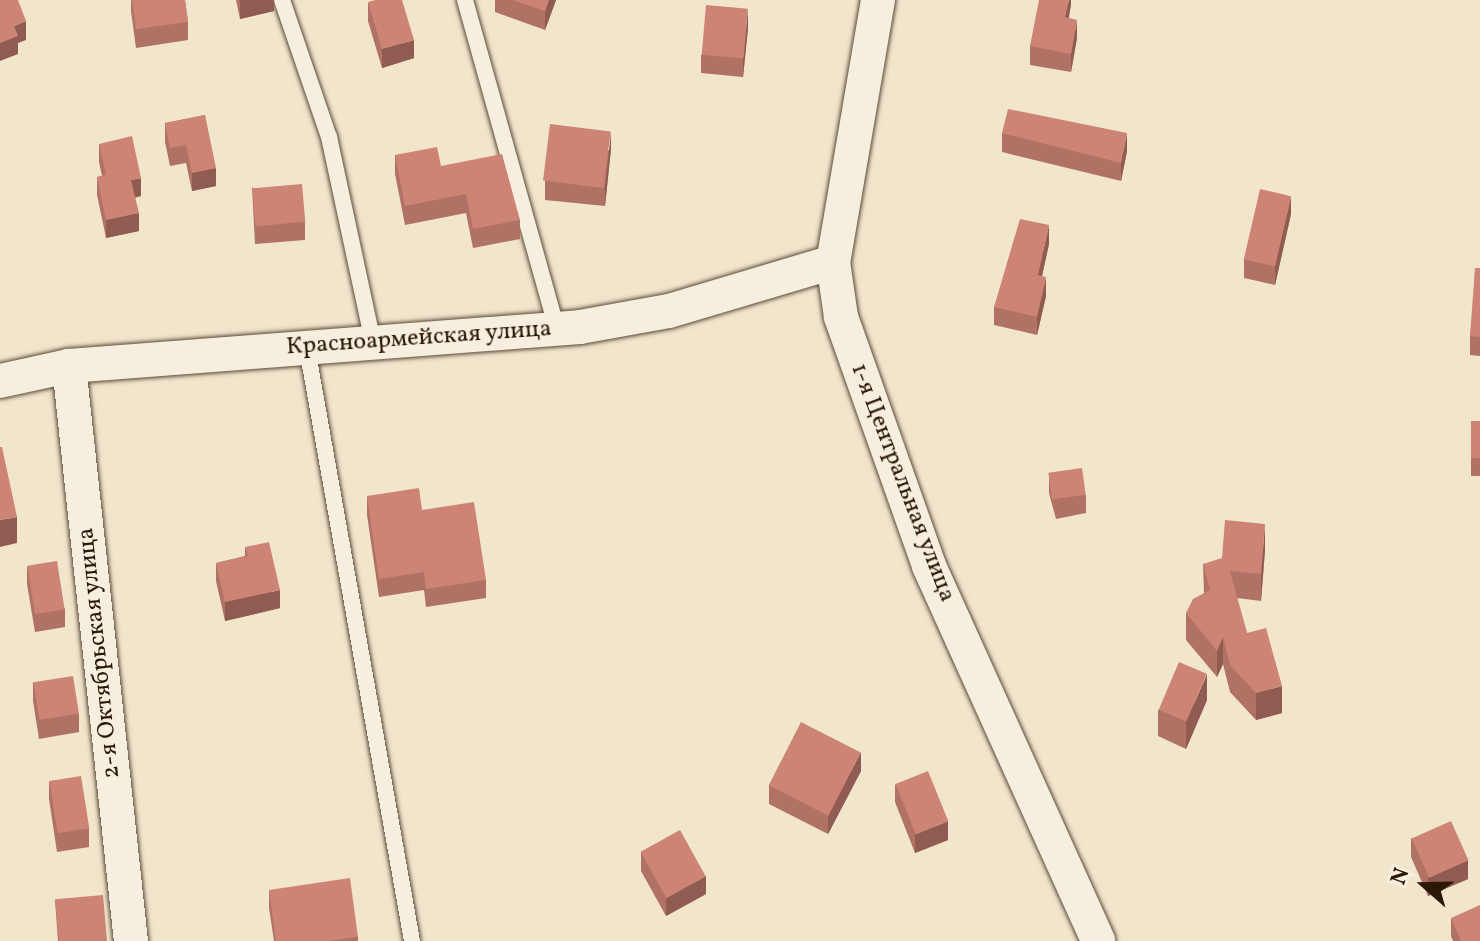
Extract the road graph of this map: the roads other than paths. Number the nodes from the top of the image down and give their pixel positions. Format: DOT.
graph roads {
  1 [pos="282,0"];
  2 [pos="465,0"];
  3 [pos="878,0"];
  4 [pos="833,262"];
  5 [pos="557,329"];
  6 [pos="373,343"];
  7 [pos="307,348"];
  8 [pos="69,366"];
  9 [pos="0,381"];
  10 [pos="131,941"];
  11 [pos="412,941"];
  12 [pos="1098,941"];
  1 -- 6 [label="lane"];
  2 -- 5 [label="lane"];
  3 -- 4 [label="street, 1-я Центральная улица"];
  4 -- 5 [label="street, Красноармейская улица"];
  4 -- 12 [label="street, 1-я Центральная улица"];
  5 -- 6 [label="street, Красноармейская улица"];
  6 -- 7 [label="street, Красноармейская улица"];
  7 -- 8 [label="street, Красноармейская улица"];
  7 -- 11 [label="lane"];
  8 -- 9 [label="street, Красноармейская улица"];
  8 -- 10 [label="street, 2-я Октябрьская улица"];
}
